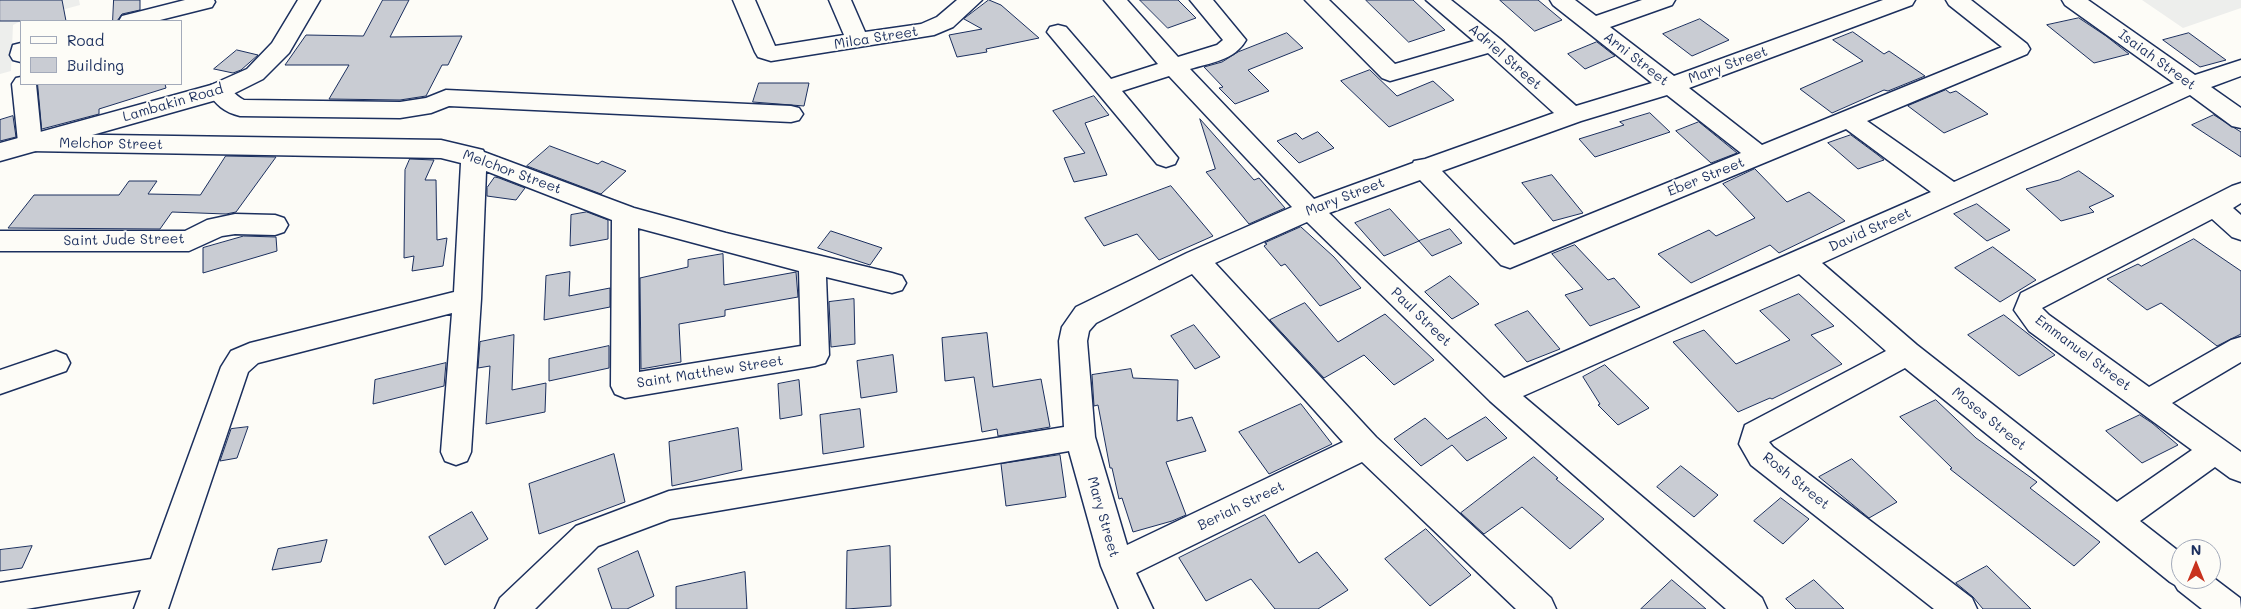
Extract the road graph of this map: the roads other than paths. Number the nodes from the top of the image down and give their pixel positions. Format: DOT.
graph roads {
  1 [pos="309,0"];
  2 [pos="744,0"];
  3 [pos="840,0"];
  4 [pos="971,0"];
  5 [pos="1115,0"];
  6 [pos="1201,0"];
  7 [pos="1316,0"];
  8 [pos="1437,0"];
  9 [pos="1561,0"];
  10 [pos="1664,0"];
  11 [pos="1904,0"];
  12 [pos="1957,0"];
  13 [pos="2073,0"];
  14 [pos="204,2"];
  15 [pos="947,7"];
  16 [pos="134,20"];
  17 [pos="1593,25"];
  18 [pos="1058,32"];
  19 [pos="858,41"];
  20 [pos="1492,44"];
  21 [pos="1172,66"];
  22 [pos="2241,68"];
  23 [pos="24,85"];
  24 [pos="2191,85"];
  25 [pos="1671,86"];
  26 [pos="1107,88"];
  27 [pos="220,91"];
  28 [pos="791,114"];
  29 [pos="1572,115"];
  30 [pos="1847,118"];
  31 [pos="2241,120"];
  32 [pos="30,142"];
  33 [pos="0,152"];
  34 [pos="1759,155"];
  35 [pos="474,156"];
  36 [pos="1166,158"];
  37 [pos="1423,168"];
  38 [pos="2241,192"];
  39 [pos="1951,194"];
  40 [pos="2214,206"];
  41 [pos="1310,210"];
  42 [pos="625,214"];
  43 [pos="275,225"];
  44 [pos="2241,230"];
  45 [pos="1,242"];
  46 [pos="1196,260"];
  47 [pos="1802,261"];
  48 [pos="812,263"];
  49 [pos="892,283"];
  50 [pos="467,299"];
  51 [pos="2241,349"];
  52 [pos="1906,353"];
  53 [pos="56,363"];
  54 [pos="0,382"];
  55 [pos="1500,393"];
  56 [pos="2148,402"];
  57 [pos="1080,437"];
  58 [pos="1365,446"];
  59 [pos="2215,450"];
  60 [pos="456,452"];
  61 [pos="2241,469"];
  62 [pos="2115,521"];
  63 [pos="2171,564"];
  64 [pos="1117,566"];
  65 [pos="163,572"];
  66 [pos="2203,589"];
  67 [pos="0,598"];
  68 [pos="151,609"];
  69 [pos="512,609"];
  70 [pos="1136,609"];
  71 [pos="1539,609"];
  72 [pos="1750,609"];
  73 [pos="1960,609"];
  74 [pos="2228,609"];
  1 -- 27 [label="street, Lambakin Road"];
  2 -- 19 [label="street, Milca Street"];
  3 -- 19 [label="street"];
  4 -- 15 [label="street, Milca Street"];
  5 -- 21 [label="street, Paul Street"];
  6 -- 21 [label="street"];
  7 -- 20 [label="street"];
  8 -- 20 [label="street, Adriel Street"];
  9 -- 17 [label="street, Arni Street"];
  10 -- 17 [label="street"];
  11 -- 25 [label="street, Mary Street"];
  12 -- 30 [label="street, Eber Street"];
  13 -- 24 [label="street, Isaiah Street"];
  14 -- 16 [label="street"];
  15 -- 19 [label="street, Milca Street"];
  17 -- 25 [label="street, Arni Street"];
  18 -- 26 [label="street"];
  20 -- 29 [label="street, Adriel Street"];
  21 -- 26 [label="street"];
  21 -- 41 [label="street, Paul Street"];
  22 -- 24 [label="street, David Street"];
  23 -- 32 [label="street"];
  24 -- 31 [label="street, Isaiah Street"];
  24 -- 39 [label="street, David Street"];
  25 -- 29 [label="street, Mary Street"];
  25 -- 34 [label="street, Arni Street"];
  26 -- 36 [label="street"];
  27 -- 28 [label="street"];
  27 -- 32 [label="street, Lambakin Road"];
  29 -- 37 [label="street, Mary Street"];
  30 -- 34 [label="street, Eber Street"];
  30 -- 39 [label="street"];
  32 -- 33 [label="street, Lambakin Road"];
  32 -- 35 [label="street, Melchor Street"];
  34 -- 37 [label="street, Eber Street"];
  35 -- 42 [label="street, Melchor Street"];
  35 -- 50 [label="street"];
  37 -- 41 [label="street, Mary Street"];
  38 -- 40 [label="street, Emmanuel Street"];
  39 -- 47 [label="street, David Street"];
  40 -- 44 [label="street"];
  40 -- 56 [label="street, Emmanuel Street"];
  41 -- 46 [label="street, Mary Street"];
  41 -- 55 [label="street, Paul Street"];
  42 -- 48 [label="street, Melchor Street"];
  42 -- 48 [label="street, Saint Matthew Street"];
  43 -- 45 [label="street, Saint Jude Street"];
  46 -- 57 [label="street, Mary Street"];
  46 -- 58 [label="street"];
  47 -- 52 [label="street, Moses Street"];
  47 -- 55 [label="street, David Street"];
  48 -- 49 [label="street, Melchor Street"];
  50 -- 60 [label="street"];
  50 -- 65 [label="street"];
  51 -- 56 [label="street"];
  52 -- 62 [label="street, Moses Street"];
  52 -- 73 [label="street, Rosh Street"];
  53 -- 54 [label="street"];
  55 -- 72 [label="street, Paul Street"];
  56 -- 59 [label="street, Emmanuel Street"];
  57 -- 64 [label="street, Mary Street"];
  57 -- 69 [label="street"];
  58 -- 64 [label="street, Beriah Street"];
  58 -- 71 [label="street"];
  59 -- 61 [label="street, Emmanuel Street"];
  59 -- 62 [label="street"];
  62 -- 63 [label="street, Moses Street"];
  64 -- 70 [label="street, Mary Street"];
  65 -- 67 [label="street"];
  65 -- 68 [label="street"];
  66 -- 74 [label="street"];
}
